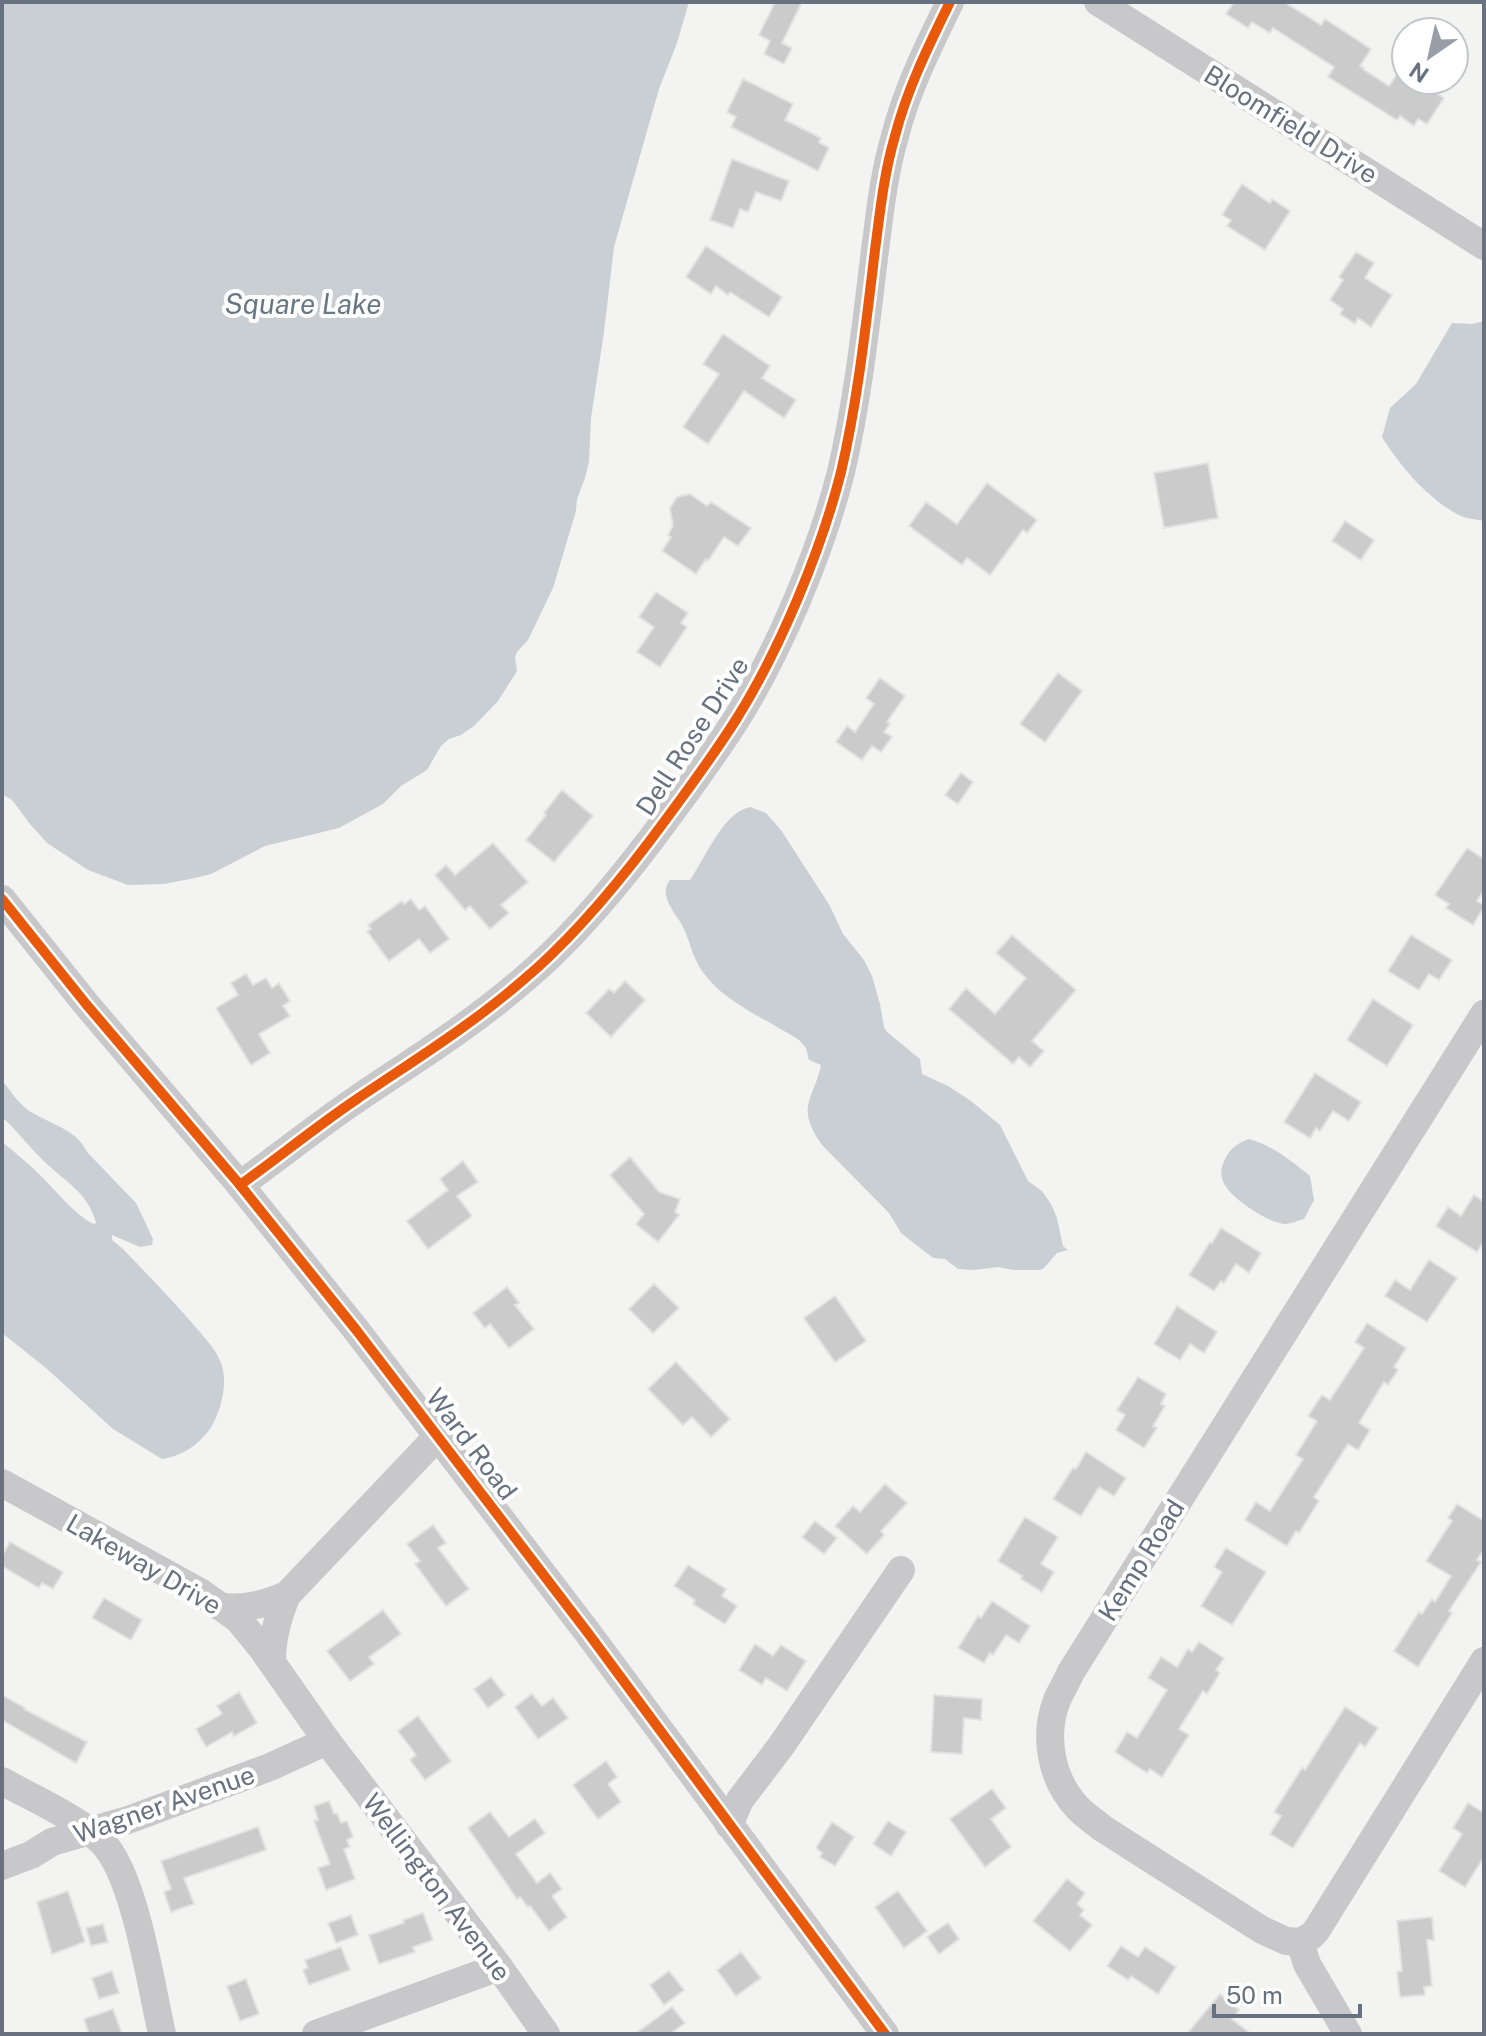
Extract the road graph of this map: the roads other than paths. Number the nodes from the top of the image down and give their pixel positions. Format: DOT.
graph roads {
  1 [pos="950,2"];
  2 [pos="1098,2"];
  3 [pos="1484,246"];
  4 [pos="2,899"];
  5 [pos="1484,1014"];
  6 [pos="240,1185"];
  7 [pos="438,1436"];
  8 [pos="2,1483"];
  9 [pos="901,1570"];
  10 [pos="287,1595"];
  11 [pos="223,1607"];
  12 [pos="1484,1661"];
  13 [pos="272,1662"];
  14 [pos="327,1741"];
  15 [pos="2,1781"];
  16 [pos="729,1825"];
  17 [pos="88,1830"];
  18 [pos="2,1866"];
  19 [pos="1300,1942"];
  20 [pos="499,1967"];
  21 [pos="162,2034"];
  22 [pos="316,2034"];
  23 [pos="546,2034"];
  24 [pos="885,2034"];
  25 [pos="1348,2034"];
  1 -- 6 [label="street, Dell Rose Drive"];
  2 -- 3 [label="street, Bloomfield Drive"];
  4 -- 6 [label="street, Ward Road"];
  5 -- 19 [label="street, Kemp Road"];
  6 -- 7 [label="street, Ward Road"];
  7 -- 10 [label="street"];
  7 -- 16 [label="street, Ward Road"];
  8 -- 11 [label="street, Lakeway Drive"];
  9 -- 16 [label="street"];
  10 -- 11 [label="street"];
  10 -- 13 [label="street"];
  11 -- 13 [label="street, Lakeway Drive"];
  12 -- 19 [label="street"];
  13 -- 14 [label="street, Lakeway Drive"];
  14 -- 17 [label="street, Wagner Avenue"];
  14 -- 20 [label="street, Wellington Avenue"];
  15 -- 17 [label="street"];
  16 -- 24 [label="street, Ward Road"];
  17 -- 18 [label="street, Wagner Avenue"];
  17 -- 21 [label="street"];
  19 -- 25 [label="street"];
  20 -- 22 [label="street"];
  20 -- 23 [label="street, Wellington Avenue"];
}
